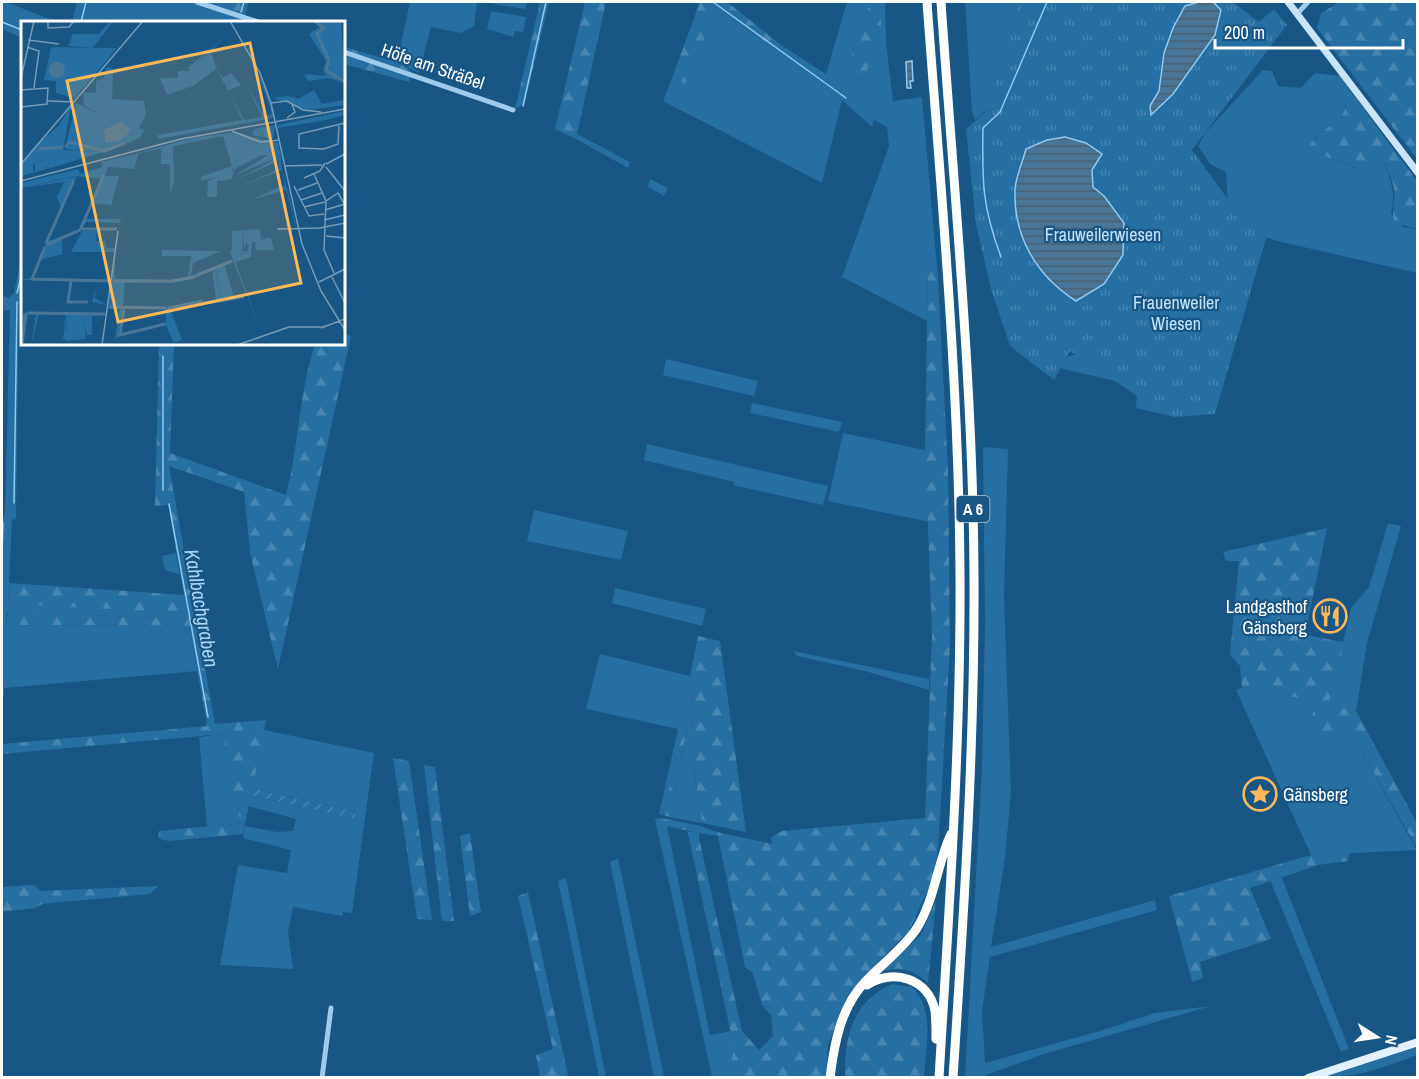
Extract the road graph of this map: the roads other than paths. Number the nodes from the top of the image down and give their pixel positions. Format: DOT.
graph roads {
  1 [pos="196,2"];
  2 [pos="927,2"];
  3 [pos="941,2"];
  4 [pos="1288,2"];
  5 [pos="1308,2"];
  6 [pos="1297,14"];
  7 [pos="255,21"];
  8 [pos="345,52"];
  9 [pos="513,110"];
  10 [pos="1418,173"];
  11 [pos="953,829"];
  12 [pos="858,992"];
  13 [pos="331,1008"];
  14 [pos="1418,1042"];
  15 [pos="939,1072"];
  16 [pos="322,1077"];
  17 [pos="832,1077"];
  18 [pos="953,1077"];
  19 [pos="1308,1077"];
  1 -- 7 [label="street"];
  2 -- 11 [label="highway, A 6"];
  3 -- 18 [label="highway, A 6"];
  4 -- 6 [label="main road"];
  5 -- 6 [label="street"];
  6 -- 10 [label="main road"];
  8 -- 9 [label="street, Höfe am Sträßel"];
  11 -- 12 [label="highway"];
  11 -- 15 [label="highway, A 6"];
  12 -- 15 [label="highway"];
  12 -- 17 [label="highway"];
  13 -- 16 [label="street"];
  14 -- 19 [label="main road"];
}
